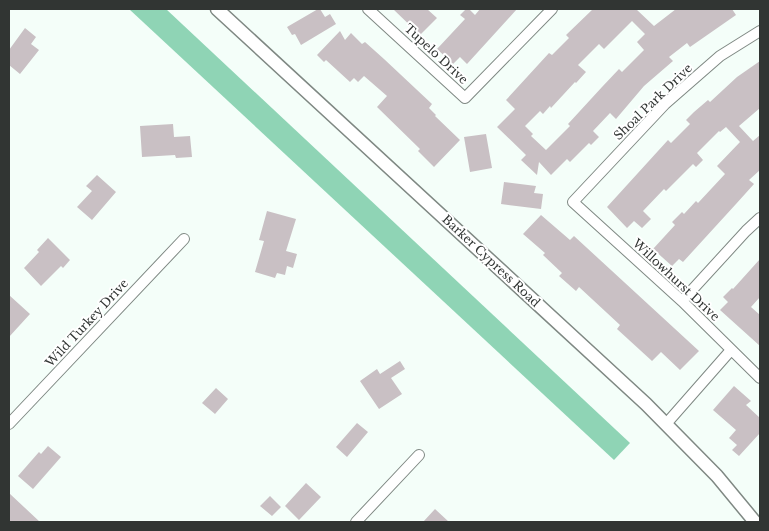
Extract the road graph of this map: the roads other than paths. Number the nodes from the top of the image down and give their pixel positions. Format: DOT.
graph roads {
  1 [pos="217,9"];
  2 [pos="368,9"];
  3 [pos="552,9"];
  4 [pos="760,31"];
  5 [pos="572,202"];
  6 [pos="760,218"];
  7 [pos="184,239"];
  8 [pos="682,302"];
  9 [pos="731,350"];
  10 [pos="760,378"];
  11 [pos="9,424"];
  12 [pos="666,424"];
  13 [pos="419,455"];
  14 [pos="356,522"];
  15 [pos="755,522"];
  1 -- 12 [label="street, Barker Cypress Road"];
  2 -- 3 [label="street, Tupelo Drive"];
  4 -- 5 [label="street, Shoal Park Drive"];
  5 -- 8 [label="street, Willowhurst Drive"];
  6 -- 8 [label="street"];
  7 -- 11 [label="street, Wild Turkey Drive"];
  8 -- 9 [label="street, Willowhurst Drive"];
  9 -- 10 [label="street, Willowhurst Drive"];
  9 -- 12 [label="street"];
  12 -- 15 [label="street, Barker Cypress Road"];
  13 -- 14 [label="street"];
}
